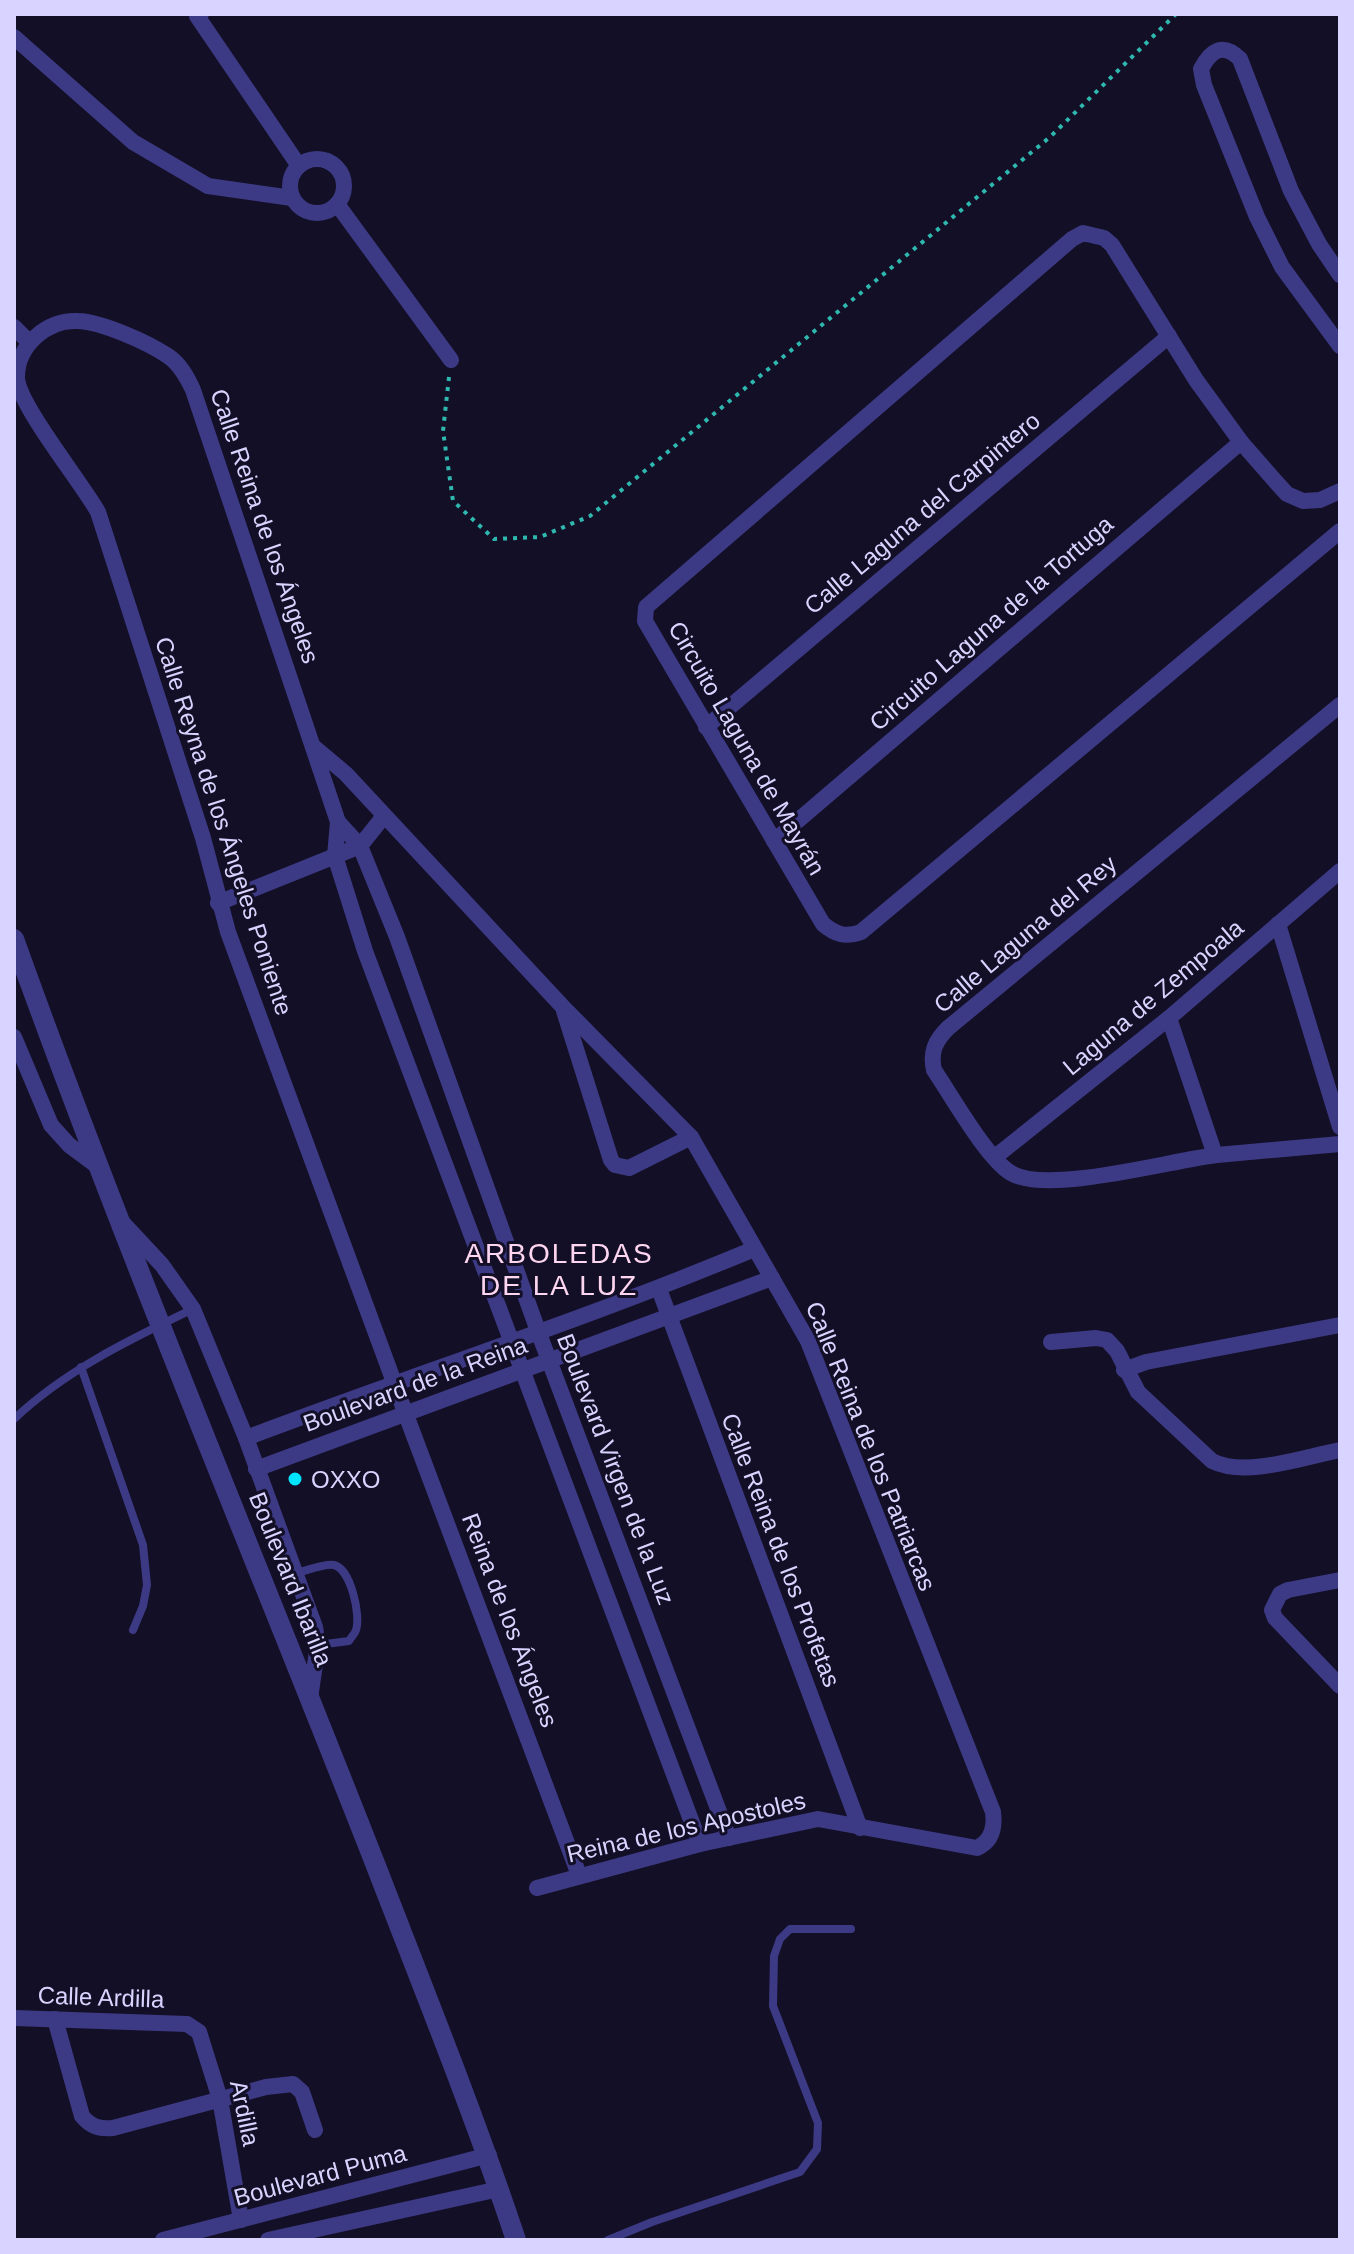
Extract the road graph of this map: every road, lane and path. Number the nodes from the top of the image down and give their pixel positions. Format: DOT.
graph roads {
  1 [pos="1176,14"];
  2 [pos="198,15"];
  3 [pos="14,37"];
  4 [pos="299,166"];
  5 [pos="292,198"];
  6 [pos="337,204"];
  7 [pos="1340,275"];
  8 [pos="14,327"];
  9 [pos="1169,336"];
  10 [pos="29,342"];
  11 [pos="1340,346"];
  12 [pos="451,360"];
  13 [pos="1241,442"];
  14 [pos="1340,491"];
  15 [pos="1340,531"];
  16 [pos="1340,705"];
  17 [pos="706,727"];
  18 [pos="314,747"];
  19 [pos="384,816"];
  20 [pos="338,822"];
  21 [pos="774,841"];
  22 [pos="360,846"];
  23 [pos="335,856"];
  24 [pos="1340,871"];
  25 [pos="218,903"];
  26 [pos="1278,924"];
  27 [pos="14,939"];
  28 [pos="562,1006"];
  29 [pos="1169,1018"];
  30 [pos="14,1037"];
  31 [pos="1340,1127"];
  32 [pos="691,1137"];
  33 [pos="1340,1144"];
  34 [pos="1215,1155"];
  35 [pos="995,1157"];
  36 [pos="100,1168"];
  37 [pos="120,1221"];
  38 [pos="754,1249"];
  39 [pos="772,1278"];
  40 [pos="659,1289"];
  41 [pos="193,1309"];
  42 [pos="668,1316"];
  43 [pos="161,1325"];
  44 [pos="1340,1325"];
  45 [pos="538,1331"];
  46 [pos="512,1340"];
  47 [pos="1051,1342"];
  48 [pos="549,1360"];
  49 [pos="81,1367"];
  50 [pos="524,1369"];
  51 [pos="1124,1370"];
  52 [pos="394,1382"];
  53 [pos="405,1412"];
  54 [pos="14,1419"];
  55 [pos="246,1438"];
  56 [pos="1340,1450"];
  57 [pos="256,1469"];
  58 [pos="296,1573"];
  59 [pos="1340,1580"];
  60 [pos="133,1630"];
  61 [pos="318,1645"];
  62 [pos="1340,1686"];
  63 [pos="310,1698"];
  64 [pos="860,1828"];
  65 [pos="729,1838"];
  66 [pos="987,1842"];
  67 [pos="700,1844"];
  68 [pos="579,1875"];
  69 [pos="537,1888"];
  70 [pos="851,1929"];
  71 [pos="14,2018"];
  72 [pos="55,2019"];
  73 [pos="187,2024"];
  74 [pos="220,2099"];
  75 [pos="315,2130"];
  76 [pos="489,2155"];
  77 [pos="499,2189"];
  78 [pos="241,2220"];
  79 [pos="163,2240"];
  80 [pos="268,2240"];
  81 [pos="516,2240"];
  82 [pos="608,2240"];
  1 -- 12 [label="path"];
  2 -- 4 [label="street"];
  3 -- 5 [label="street"];
  4 -- 5 [label="street"];
  4 -- 6 [label="street"];
  5 -- 6 [label="street"];
  6 -- 12 [label="street"];
  7 -- 11 [label="street"];
  8 -- 10 [label="street"];
  9 -- 13 [label="street, Circuito Laguna de Mayrán"];
  9 -- 17 [label="street, Calle Laguna del Carpintero"];
  9 -- 17 [label="street, Circuito Laguna de Mayrán"];
  10 -- 18 [label="street, Calle Reina de los Ángeles"];
  10 -- 25 [label="street, Calle Reyna de los Ángeles Poniente"];
  13 -- 14 [label="street, Circuito Laguna de Mayrán"];
  13 -- 21 [label="street, Circuito Laguna de la Tortuga"];
  15 -- 21 [label="street, Circuito Laguna de Mayrán"];
  16 -- 35 [label="street, Calle Laguna del Rey"];
  17 -- 21 [label="street, Circuito Laguna de Mayrán"];
  18 -- 19 [label="street"];
  18 -- 20 [label="street, Calle Reina de los Ángeles"];
  19 -- 22 [label="street"];
  19 -- 28 [label="street, Calle Reina de los Patriarcas"];
  20 -- 22 [label="street, Calle Reina de los Ángeles"];
  20 -- 23 [label="street, Calle Reina de los Ángeles"];
  22 -- 23 [label="street"];
  22 -- 45 [label="street, Boulevard Virgen de la Luz"];
  23 -- 25 [label="street"];
  23 -- 46 [label="street"];
  24 -- 26 [label="street, Laguna de Zempoala"];
  25 -- 52 [label="street, Calle Reyna de los Ángeles Poniente"];
  26 -- 29 [label="street, Laguna de Zempoala"];
  26 -- 31 [label="street"];
  27 -- 36 [label="street, Boulevard Ibarilla"];
  28 -- 32 [label="street, Calle Reina de los Patriarcas"];
  28 -- 32 [label="street"];
  29 -- 34 [label="street"];
  29 -- 35 [label="street, Laguna de Zempoala"];
  30 -- 36 [label="street"];
  32 -- 38 [label="street, Calle Reina de los Patriarcas"];
  33 -- 34 [label="street, Calle Laguna del Rey"];
  34 -- 35 [label="street, Calle Laguna del Rey"];
  36 -- 37 [label="street, Boulevard Ibarilla"];
  37 -- 41 [label="street"];
  37 -- 43 [label="street, Boulevard Ibarilla"];
  38 -- 39 [label="street, Calle Reina de los Patriarcas"];
  38 -- 40 [label="street, Boulevard de la Reina"];
  39 -- 42 [label="street, Boulevard de la Reina"];
  39 -- 66 [label="street, Calle Reina de los Patriarcas"];
  40 -- 42 [label="street, Calle Reina de los Profetas"];
  40 -- 45 [label="street, Boulevard de la Reina"];
  41 -- 43 [label="lane"];
  41 -- 55 [label="street"];
  42 -- 48 [label="street, Boulevard de la Reina"];
  42 -- 64 [label="street, Calle Reina de los Profetas"];
  43 -- 49 [label="lane"];
  43 -- 63 [label="street, Boulevard Ibarilla"];
  44 -- 51 [label="street"];
  45 -- 46 [label="street, Boulevard de la Reina"];
  45 -- 48 [label="street, Boulevard Virgen de la Luz"];
  46 -- 50 [label="street"];
  46 -- 52 [label="street, Boulevard de la Reina"];
  47 -- 51 [label="street"];
  48 -- 50 [label="street, Boulevard de la Reina"];
  48 -- 65 [label="street, Boulevard Virgen de la Luz"];
  49 -- 54 [label="lane"];
  49 -- 60 [label="lane"];
  50 -- 53 [label="street, Boulevard de la Reina"];
  50 -- 67 [label="street"];
  51 -- 56 [label="street"];
  52 -- 53 [label="street, Reina de los Ángeles"];
  52 -- 55 [label="street, Boulevard de la Reina"];
  53 -- 57 [label="street, Boulevard de la Reina"];
  53 -- 68 [label="street, Reina de los Ángeles"];
  55 -- 57 [label="street"];
  57 -- 58 [label="street"];
  58 -- 61 [label="street"];
  58 -- 61 [label="lane"];
  59 -- 62 [label="street"];
  61 -- 63 [label="street"];
  63 -- 76 [label="street, Boulevard Ibarilla"];
  64 -- 65 [label="street, Reina de los Apostoles"];
  64 -- 66 [label="street, Reina de los Apostoles"];
  65 -- 67 [label="street, Reina de los Apostoles"];
  67 -- 68 [label="street, Reina de los Apostoles"];
  68 -- 69 [label="street, Reina de los Apostoles"];
  70 -- 82 [label="lane"];
  71 -- 72 [label="street, Calle Ardilla"];
  72 -- 73 [label="street, Calle Ardilla"];
  72 -- 74 [label="street"];
  73 -- 74 [label="street, Ardilla"];
  74 -- 75 [label="street"];
  74 -- 78 [label="street, Ardilla"];
  76 -- 77 [label="street, Boulevard Ibarilla"];
  76 -- 78 [label="street, Boulevard Puma"];
  77 -- 80 [label="street, Boulevard Puma"];
  77 -- 81 [label="street, Boulevard Ibarilla"];
  78 -- 79 [label="street, Boulevard Puma"];
}
